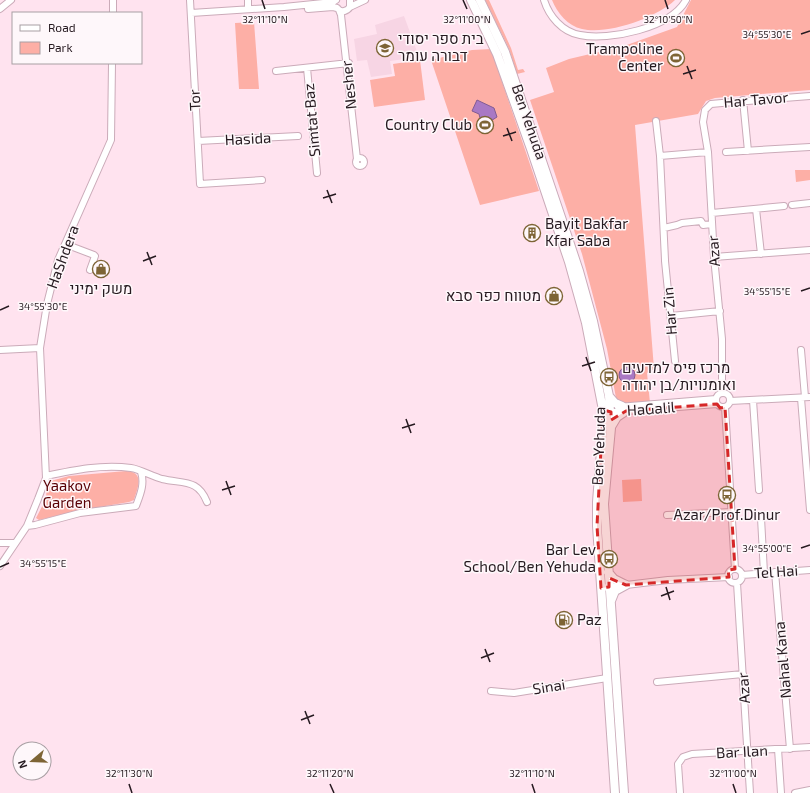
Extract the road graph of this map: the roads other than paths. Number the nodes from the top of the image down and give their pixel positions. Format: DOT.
graph roads {
  1 [pos="11,0"];
  2 [pos="113,0"];
  3 [pos="190,0"];
  4 [pos="248,0"];
  5 [pos="336,0"];
  6 [pos="365,0"];
  7 [pos="471,0"];
  8 [pos="480,0"];
  9 [pos="544,0"];
  10 [pos="686,0"];
  11 [pos="344,7"];
  12 [pos="0,9"];
  13 [pos="248,9"];
  14 [pos="113,12"];
  15 [pos="191,15"];
  16 [pos="348,63"];
  17 [pos="112,64"];
  18 [pos="307,68"];
  19 [pos="276,71"];
  20 [pos="810,96"];
  21 [pos="743,100"];
  22 [pos="705,110"];
  23 [pos="656,121"];
  24 [pos="298,136"];
  25 [pos="198,141"];
  26 [pos="810,147"];
  27 [pos="748,151"];
  28 [pos="708,152"];
  29 [pos="726,152"];
  30 [pos="660,156"];
  31 [pos="359,159"];
  32 [pos="317,173"];
  33 [pos="262,180"];
  34 [pos="810,203"];
  35 [pos="792,205"];
  36 [pos="784,206"];
  37 [pos="756,209"];
  38 [pos="712,213"];
  39 [pos="712,224"];
  40 [pos="664,228"];
  41 [pos="65,244"];
  42 [pos="810,250"];
  43 [pos="760,254"];
  44 [pos="714,257"];
  45 [pos="90,270"];
  46 [pos="720,311"];
  47 [pos="671,316"];
  48 [pos="40,348"];
  49 [pos="0,350"];
  50 [pos="801,350"];
  51 [pos="675,361"];
  52 [pos="722,393"];
  53 [pos="609,396"];
  54 [pos="805,397"];
  55 [pos="753,400"];
  56 [pos="730,401"];
  57 [pos="716,402"];
  58 [pos="725,407"];
  59 [pos="624,409"];
  60 [pos="608,410"];
  61 [pos="611,428"];
  62 [pos="141,472"];
  63 [pos="46,476"];
  64 [pos="759,490"];
  65 [pos="207,502"];
  66 [pos="810,510"];
  67 [pos="732,512"];
  68 [pos="666,515"];
  69 [pos="761,518"];
  70 [pos="26,526"];
  71 [pos="0,543"];
  72 [pos="14,543"];
  73 [pos="0,566"];
  74 [pos="736,569"];
  75 [pos="810,570"];
  76 [pos="608,572"];
  77 [pos="775,572"];
  78 [pos="764,573"];
  79 [pos="742,575"];
  80 [pos="728,577"];
  81 [pos="737,583"];
  82 [pos="626,585"];
  83 [pos="605,587"];
  84 [pos="611,602"];
  85 [pos="743,674"];
  86 [pos="607,678"];
  87 [pos="657,682"];
  88 [pos="491,691"];
  89 [pos="810,747"];
  90 [pos="790,748"];
  91 [pos="778,749"];
  92 [pos="748,752"];
  93 [pos="810,790"];
  94 [pos="615,793"];
  95 [pos="624,793"];
  96 [pos="680,793"];
  97 [pos="750,793"];
  98 [pos="781,793"];
  99 [pos="795,793"];
  1 -- 12 [label="street"];
  2 -- 14 [label="street"];
  3 -- 15 [label="street, Tor"];
  4 -- 13 [label="street"];
  5 -- 11 [label="street, Nesher"];
  5 -- 13 [label="street"];
  6 -- 11 [label="street"];
  7 -- 60 [label="main road, Ben Yehuda"];
  8 -- 53 [label="main road, Ben Yehuda"];
  9 -- 10 [label="street"];
  11 -- 15 [label="street"];
  11 -- 16 [label="street, Nesher"];
  13 -- 15 [label="street"];
  15 -- 25 [label="street, Tor"];
  16 -- 18 [label="street"];
  16 -- 31 [label="street, Nesher"];
  17 -- 41 [label="street, HaShdera"];
  18 -- 19 [label="street"];
  18 -- 32 [label="street, Simtat Baz"];
  20 -- 21 [label="street, Har Tavor"];
  21 -- 22 [label="street, Har Tavor"];
  21 -- 27 [label="street"];
  22 -- 28 [label="street, Azar"];
  23 -- 30 [label="street, Har Zin"];
  24 -- 25 [label="street, Hasida"];
  25 -- 33 [label="street, Tor"];
  26 -- 27 [label="street"];
  27 -- 29 [label="street"];
  28 -- 30 [label="street"];
  28 -- 38 [label="street, Azar"];
  30 -- 40 [label="street, Har Zin"];
  34 -- 35 [label="street"];
  36 -- 37 [label="street"];
  37 -- 38 [label="street"];
  37 -- 43 [label="street"];
  38 -- 39 [label="street, Azar"];
  39 -- 40 [label="street"];
  39 -- 44 [label="street, Azar"];
  40 -- 47 [label="street, Har Zin"];
  41 -- 45 [label="street"];
  41 -- 48 [label="street, HaShdera"];
  42 -- 43 [label="street"];
  43 -- 44 [label="street"];
  44 -- 46 [label="street, Azar"];
  46 -- 47 [label="street"];
  46 -- 52 [label="street, Azar"];
  47 -- 51 [label="street, Har Zin"];
  48 -- 49 [label="street"];
  48 -- 63 [label="street, HaShdera"];
  50 -- 54 [label="street"];
  52 -- 56 [label="street"];
  52 -- 57 [label="street"];
  53 -- 59 [label="main road"];
  53 -- 60 [label="main road, Ben Yehuda"];
  54 -- 55 [label="street"];
  54 -- 66 [label="street"];
  55 -- 56 [label="street"];
  55 -- 64 [label="street"];
  56 -- 58 [label="street"];
  57 -- 58 [label="street"];
  57 -- 59 [label="street, HaGalil"];
  58 -- 67 [label="street"];
  59 -- 60 [label="street, HaGalil"];
  59 -- 61 [label="main road"];
  60 -- 61 [label="main road, Ben Yehuda"];
  60 -- 83 [label="main road, Ben Yehuda"];
  61 -- 76 [label="main road, Ben Yehuda"];
  62 -- 63 [label="street"];
  62 -- 65 [label="street"];
  62 -- 70 [label="street"];
  63 -- 70 [label="street, HaShdera"];
  67 -- 68 [label="street"];
  67 -- 74 [label="street"];
  69 -- 78 [label="street"];
  70 -- 72 [label="street, HaShdera"];
  71 -- 72 [label="street"];
  72 -- 73 [label="street, HaShdera"];
  74 -- 79 [label="street"];
  74 -- 80 [label="street"];
  75 -- 77 [label="street, Tel Hai"];
  76 -- 82 [label="main road"];
  76 -- 83 [label="main road, Ben Yehuda"];
  77 -- 78 [label="street, Tel Hai"];
  77 -- 90 [label="street, Nahal Kana"];
  78 -- 79 [label="street, Tel Hai"];
  79 -- 81 [label="street"];
  80 -- 81 [label="street"];
  80 -- 82 [label="street"];
  81 -- 85 [label="street, Azar"];
  82 -- 83 [label="street"];
  82 -- 84 [label="main road"];
  83 -- 84 [label="main road, Ben Yehuda"];
  83 -- 86 [label="main road, Ben Yehuda"];
  84 -- 95 [label="main road, Ben Yehuda"];
  85 -- 87 [label="street"];
  85 -- 92 [label="street, Azar"];
  86 -- 88 [label="street, Sinai"];
  86 -- 94 [label="main road, Ben Yehuda"];
  89 -- 90 [label="street, Bar Ilan"];
  90 -- 91 [label="street, Bar Ilan"];
  91 -- 92 [label="street, Bar Ilan"];
  91 -- 98 [label="street"];
  92 -- 96 [label="street, Bar Ilan"];
  92 -- 97 [label="street, Azar"];
  93 -- 99 [label="street"];
}
